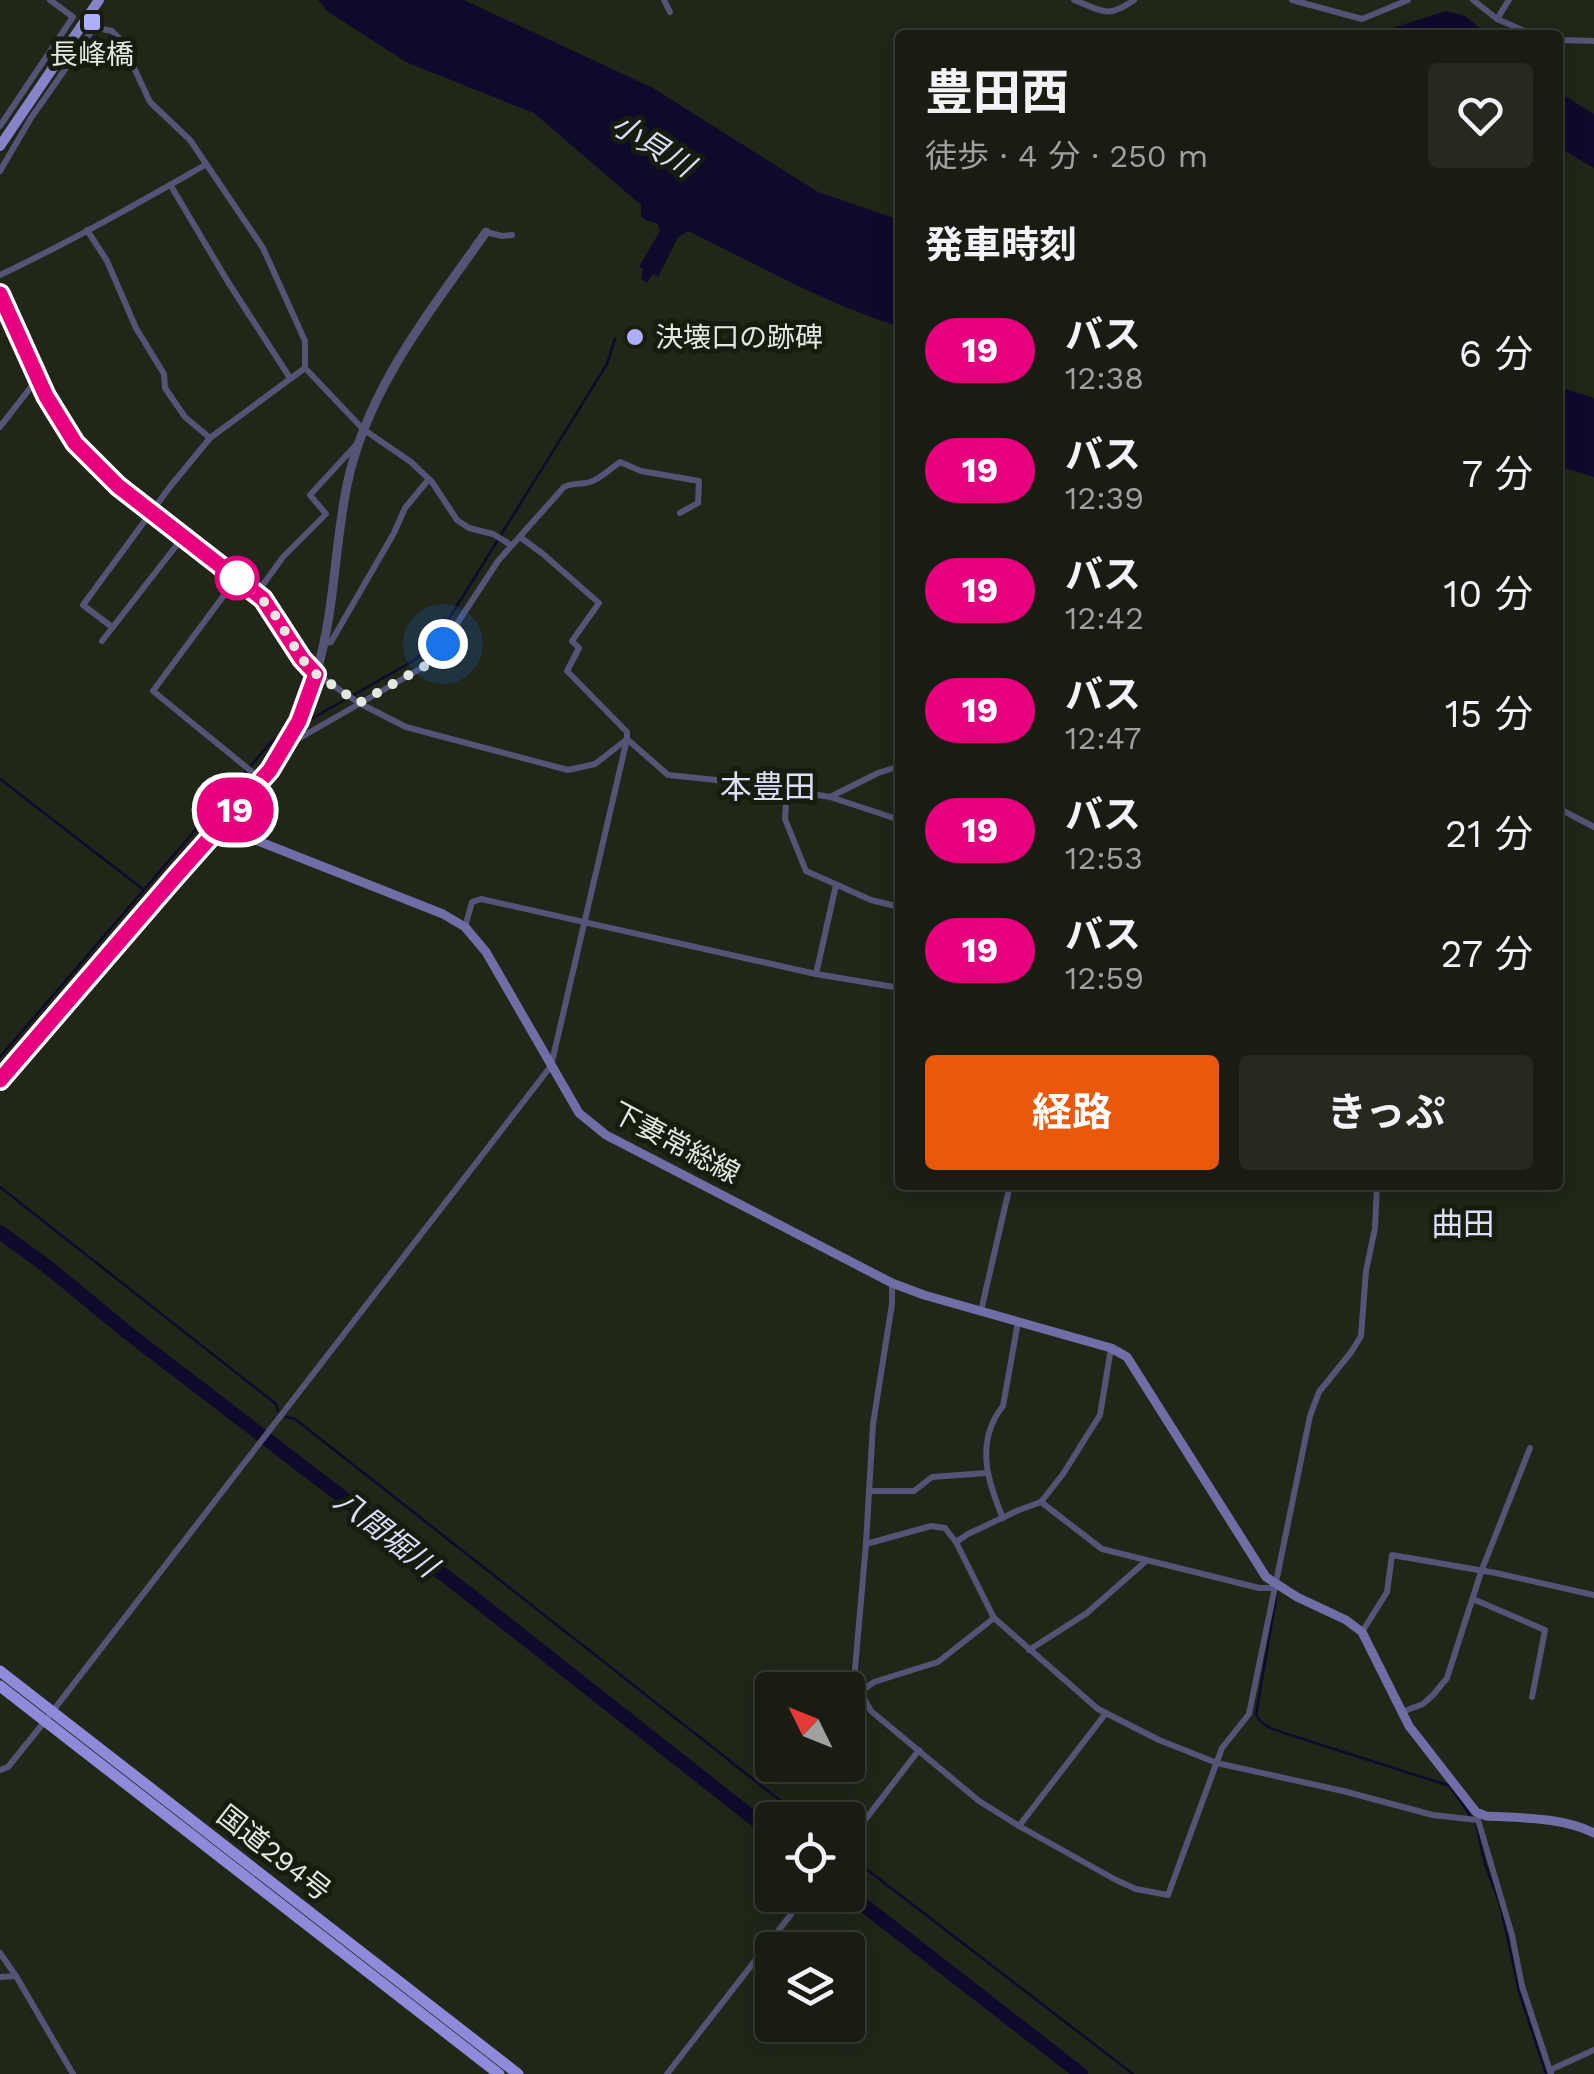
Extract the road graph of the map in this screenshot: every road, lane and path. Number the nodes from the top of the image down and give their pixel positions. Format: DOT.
graph roads {
  1 [pos="50,0"];
  2 [pos="664,0"];
  3 [pos="1074,0"];
  4 [pos="1134,0"];
  5 [pos="1292,0"];
  6 [pos="1408,0"];
  7 [pos="1474,0"];
  8 [pos="1509,0"];
  9 [pos="98,3"];
  10 [pos="670,12"];
  11 [pos="1497,19"];
  12 [pos="1522,30"];
  13 [pos="1563,40"];
  14 [pos="1594,41"];
  15 [pos="0,126"];
  16 [pos="0,146"];
  17 [pos="205,165"];
  18 [pos="0,171"];
  19 [pos="171,186"];
  20 [pos="87,230"];
  21 [pos="486,232"];
  22 [pos="512,235"];
  23 [pos="0,274"];
  24 [pos="0,294"];
  25 [pos="304,368"];
  26 [pos="38,378"];
  27 [pos="290,378"];
  28 [pos="0,427"];
  29 [pos="363,429"];
  30 [pos="210,438"];
  31 [pos="359,442"];
  32 [pos="429,479"];
  33 [pos="152,514"];
  34 [pos="680,514"];
  35 [pos="183,537"];
  36 [pos="520,537"];
  37 [pos="509,544"];
  38 [pos="237,578"];
  39 [pos="257,593"];
  40 [pos="112,627"];
  41 [pos="102,641"];
  42 [pos="326,643"];
  43 [pos="316,674"];
  44 [pos="358,702"];
  45 [pos="627,739"];
  46 [pos="288,742"];
  47 [pos="895,768"];
  48 [pos="262,780"];
  49 [pos="787,790"];
  50 [pos="830,797"];
  51 [pos="1563,811"];
  52 [pos="895,818"];
  53 [pos="220,826"];
  54 [pos="1594,827"];
  55 [pos="836,885"];
  56 [pos="895,906"];
  57 [pos="584,922"];
  58 [pos="465,927"];
  59 [pos="816,974"];
  60 [pos="895,987"];
  61 [pos="551,1066"];
  62 [pos="0,1080"];
  63 [pos="1009,1190"];
  64 [pos="1377,1190"];
  65 [pos="892,1283"];
  66 [pos="981,1311"];
  67 [pos="1018,1322"];
  68 [pos="1112,1348"];
  69 [pos="1530,1448"];
  70 [pos="987,1473"];
  71 [pos="869,1491"];
  72 [pos="1042,1502"];
  73 [pos="1002,1518"];
  74 [pos="956,1542"];
  75 [pos="866,1544"];
  76 [pos="1147,1560"];
  77 [pos="1481,1572"];
  78 [pos="1274,1586"];
  79 [pos="1594,1596"];
  80 [pos="1473,1599"];
  81 [pos="994,1618"];
  82 [pos="1362,1632"];
  83 [pos="1029,1650"];
  84 [pos="0,1671"];
  85 [pos="855,1672"];
  86 [pos="0,1686"];
  87 [pos="865,1688"];
  88 [pos="1532,1697"];
  89 [pos="865,1700"];
  90 [pos="1402,1712"];
  91 [pos="1106,1713"];
  92 [pos="49,1716"];
  93 [pos="919,1750"];
  94 [pos="1217,1763"];
  95 [pos="0,1770"];
  96 [pos="1479,1817"];
  97 [pos="865,1820"];
  98 [pos="1019,1826"];
  99 [pos="1594,1834"];
  100 [pos="793,1912"];
  101 [pos="0,1953"];
  102 [pos="16,1976"];
  103 [pos="0,1977"];
  104 [pos="1594,2050"];
  105 [pos="1551,2072"];
  106 [pos="72,2074"];
  107 [pos="499,2074"];
  108 [pos="518,2074"];
  109 [pos="667,2074"];
  1 -- 15 [label="street"];
  2 -- 10 [label="street"];
  3 -- 4 [label="street"];
  5 -- 6 [label="street"];
  7 -- 11 [label="street"];
  8 -- 11 [label="street"];
  9 -- 16 [label="main road"];
  11 -- 12 [label="street"];
  13 -- 14 [label="street"];
  17 -- 18 [label="street"];
  17 -- 19 [label="street"];
  17 -- 25 [label="street"];
  19 -- 20 [label="street"];
  19 -- 27 [label="street"];
  20 -- 23 [label="street"];
  20 -- 30 [label="street"];
  21 -- 22 [label="street"];
  21 -- 29 [label="street"];
  24 -- 26 [label="main road"];
  25 -- 27 [label="street"];
  25 -- 29 [label="street"];
  26 -- 28 [label="street"];
  26 -- 33 [label="main road"];
  27 -- 30 [label="street"];
  29 -- 31 [label="street"];
  29 -- 32 [label="street"];
  30 -- 33 [label="street"];
  31 -- 39 [label="street"];
  31 -- 42 [label="street"];
  32 -- 37 [label="street"];
  32 -- 42 [label="street"];
  33 -- 35 [label="main road"];
  33 -- 40 [label="street"];
  34 -- 36 [label="street"];
  35 -- 38 [label="main road"];
  35 -- 40 [label="street"];
  36 -- 37 [label="street"];
  36 -- 45 [label="street"];
  37 -- 44 [label="street"];
  38 -- 39 [label="main road"];
  38 -- 48 [label="street"];
  39 -- 43 [label="main road"];
  40 -- 41 [label="street"];
  42 -- 43 [label="street"];
  43 -- 44 [label="street"];
  43 -- 46 [label="main road"];
  44 -- 45 [label="street"];
  44 -- 46 [label="street"];
  45 -- 49 [label="street"];
  45 -- 57 [label="street"];
  46 -- 48 [label="main road"];
  47 -- 50 [label="street"];
  48 -- 53 [label="main road"];
  49 -- 50 [label="street"];
  49 -- 55 [label="street"];
  50 -- 52 [label="street"];
  51 -- 54 [label="street"];
  53 -- 58 [label="main road, 下妻常総線"];
  53 -- 62 [label="street"];
  55 -- 56 [label="street"];
  55 -- 59 [label="street"];
  57 -- 58 [label="street"];
  57 -- 59 [label="street"];
  57 -- 61 [label="street"];
  58 -- 61 [label="main road, 下妻常総線"];
  59 -- 60 [label="street"];
  61 -- 65 [label="main road, 下妻常総線"];
  61 -- 92 [label="street"];
  63 -- 66 [label="street"];
  64 -- 78 [label="street"];
  65 -- 66 [label="main road, 下妻常総線"];
  65 -- 71 [label="street"];
  66 -- 67 [label="main road, 下妻常総線"];
  67 -- 68 [label="main road, 下妻常総線"];
  67 -- 70 [label="street"];
  68 -- 72 [label="street"];
  68 -- 78 [label="main road"];
  69 -- 77 [label="street"];
  70 -- 71 [label="street"];
  70 -- 73 [label="street"];
  71 -- 75 [label="street"];
  72 -- 73 [label="street"];
  72 -- 76 [label="street"];
  73 -- 74 [label="street"];
  74 -- 75 [label="street"];
  74 -- 81 [label="street"];
  75 -- 85 [label="street"];
  76 -- 78 [label="street"];
  76 -- 83 [label="street"];
  77 -- 79 [label="street"];
  77 -- 80 [label="street"];
  77 -- 82 [label="street"];
  78 -- 82 [label="main road"];
  78 -- 94 [label="street"];
  80 -- 88 [label="street"];
  80 -- 90 [label="street"];
  81 -- 83 [label="street"];
  81 -- 87 [label="street"];
  82 -- 90 [label="main road"];
  83 -- 91 [label="street"];
  84 -- 92 [label="highway, 国道294号"];
  86 -- 92 [label="highway, 国道294号"];
  89 -- 93 [label="street"];
  90 -- 96 [label="main road"];
  91 -- 94 [label="street"];
  91 -- 98 [label="street"];
  92 -- 95 [label="street"];
  92 -- 107 [label="highway, 国道294号"];
  92 -- 108 [label="highway, 国道294号"];
  93 -- 97 [label="street"];
  93 -- 98 [label="street"];
  94 -- 96 [label="street"];
  94 -- 98 [label="street"];
  96 -- 99 [label="main road"];
  96 -- 105 [label="street"];
  100 -- 109 [label="street"];
  101 -- 102 [label="street"];
  102 -- 103 [label="street"];
  102 -- 106 [label="street"];
  104 -- 105 [label="street"];
}
